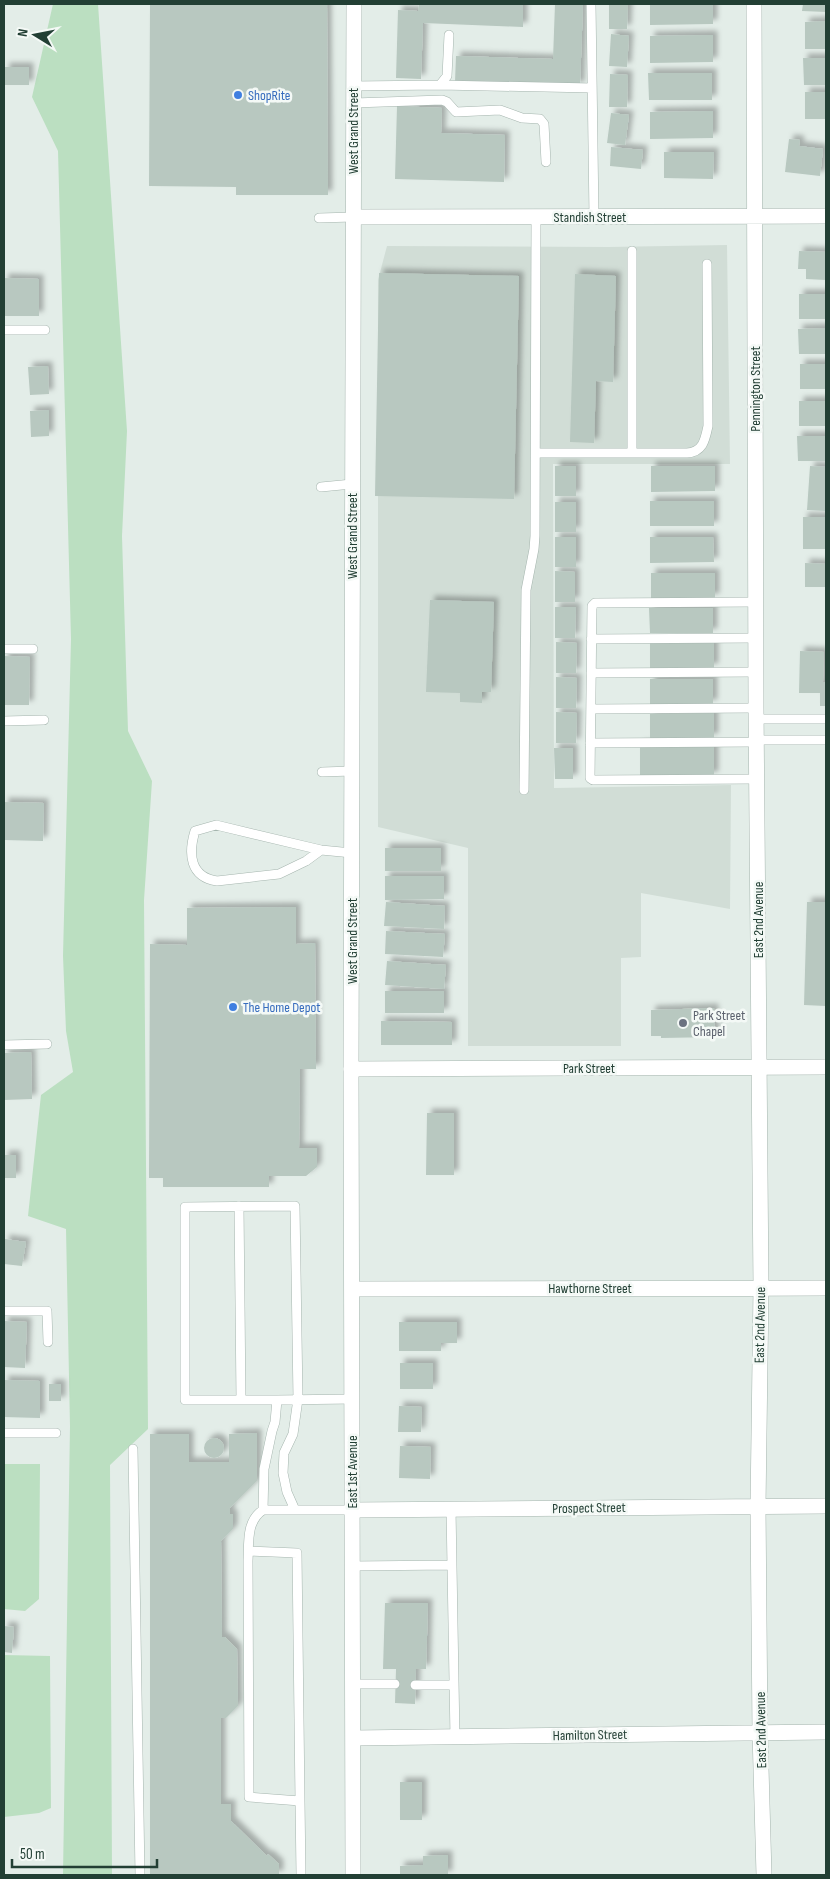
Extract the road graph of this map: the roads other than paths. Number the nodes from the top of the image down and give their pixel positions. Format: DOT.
graph roads {
  1 [pos="354,4"];
  2 [pos="591,4"];
  3 [pos="754,4"];
  4 [pos="449,35"];
  5 [pos="440,85"];
  6 [pos="353,86"];
  7 [pos="592,88"];
  8 [pos="354,103"];
  9 [pos="546,162"];
  10 [pos="754,216"];
  11 [pos="826,216"];
  12 [pos="353,217"];
  13 [pos="594,217"];
  14 [pos="319,218"];
  15 [pos="536,218"];
  16 [pos="632,251"];
  17 [pos="707,264"];
  18 [pos="4,330"];
  19 [pos="46,330"];
  20 [pos="536,453"];
  21 [pos="632,453"];
  22 [pos="352,484"];
  23 [pos="321,487"];
  24 [pos="756,602"];
  25 [pos="756,638"];
  26 [pos="591,639"];
  27 [pos="4,649"];
  28 [pos="32,649"];
  29 [pos="756,672"];
  30 [pos="591,673"];
  31 [pos="591,709"];
  32 [pos="756,714"];
  33 [pos="826,719"];
  34 [pos="44,720"];
  35 [pos="4,721"];
  36 [pos="826,740"];
  37 [pos="756,741"];
  38 [pos="590,743"];
  39 [pos="352,771"];
  40 [pos="322,772"];
  41 [pos="757,777"];
  42 [pos="524,790"];
  43 [pos="321,850"];
  44 [pos="352,853"];
  45 [pos="47,1044"];
  46 [pos="4,1045"];
  47 [pos="826,1066"];
  48 [pos="758,1067"];
  49 [pos="351,1069"];
  50 [pos="239,1206"];
  51 [pos="353,1288"];
  52 [pos="760,1288"];
  53 [pos="826,1288"];
  54 [pos="4,1311"];
  55 [pos="48,1342"];
  56 [pos="353,1399"];
  57 [pos="241,1400"];
  58 [pos="277,1400"];
  59 [pos="298,1400"];
  60 [pos="56,1433"];
  61 [pos="4,1434"];
  62 [pos="133,1449"];
  63 [pos="758,1506"];
  64 [pos="826,1506"];
  65 [pos="452,1509"];
  66 [pos="263,1510"];
  67 [pos="295,1510"];
  68 [pos="352,1510"];
  69 [pos="249,1551"];
  70 [pos="452,1565"];
  71 [pos="352,1566"];
  72 [pos="353,1684"];
  73 [pos="396,1684"];
  74 [pos="415,1685"];
  75 [pos="454,1685"];
  76 [pos="760,1732"];
  77 [pos="826,1732"];
  78 [pos="354,1738"];
  79 [pos="455,1738"];
  80 [pos="300,1801"];
  81 [pos="140,1875"];
  82 [pos="301,1875"];
  83 [pos="353,1875"];
  84 [pos="764,1875"];
  1 -- 6 [label="street, West Grand Street"];
  2 -- 7 [label="lane"];
  3 -- 10 [label="street, Pennington Street"];
  4 -- 5 [label="lane"];
  5 -- 6 [label="lane"];
  5 -- 7 [label="lane"];
  6 -- 8 [label="street, West Grand Street"];
  7 -- 13 [label="lane"];
  8 -- 9 [label="lane"];
  8 -- 12 [label="street, West Grand Street"];
  10 -- 11 [label="street, Standish Street"];
  10 -- 13 [label="street, Standish Street"];
  10 -- 24 [label="street, Pennington Street"];
  12 -- 14 [label="lane"];
  12 -- 15 [label="street, Standish Street"];
  12 -- 22 [label="street, West Grand Street"];
  13 -- 15 [label="street, Standish Street"];
  15 -- 20 [label="lane"];
  16 -- 21 [label="lane"];
  17 -- 21 [label="lane"];
  18 -- 19 [label="lane"];
  20 -- 21 [label="lane"];
  20 -- 42 [label="lane"];
  22 -- 23 [label="lane"];
  22 -- 39 [label="street, West Grand Street"];
  24 -- 25 [label="street, Pennington Street"];
  24 -- 26 [label="lane"];
  25 -- 26 [label="lane"];
  25 -- 29 [label="street, Pennington Street"];
  26 -- 30 [label="lane"];
  27 -- 28 [label="lane"];
  29 -- 30 [label="lane"];
  29 -- 32 [label="street, Pennington Street"];
  30 -- 31 [label="lane"];
  31 -- 32 [label="lane"];
  31 -- 38 [label="lane"];
  32 -- 33 [label="lane"];
  32 -- 37 [label="street, Pennington Street"];
  34 -- 35 [label="lane"];
  36 -- 37 [label="lane"];
  37 -- 38 [label="lane"];
  37 -- 41 [label="street, Pennington Street"];
  38 -- 41 [label="lane"];
  39 -- 40 [label="lane"];
  39 -- 44 [label="street, West Grand Street"];
  41 -- 48 [label="street, East 2nd Avenue"];
  43 -- 43 [label="lane"];
  43 -- 44 [label="lane"];
  44 -- 49 [label="street, West Grand Street"];
  45 -- 46 [label="lane"];
  47 -- 48 [label="street, Park Street"];
  48 -- 49 [label="street, Park Street"];
  48 -- 52 [label="street, East 2nd Avenue"];
  49 -- 51 [label="street, East 1st Avenue"];
  50 -- 57 [label="lane"];
  50 -- 57 [label="lane"];
  50 -- 59 [label="lane"];
  51 -- 52 [label="street, Hawthorne Street"];
  51 -- 56 [label="street, East 1st Avenue"];
  52 -- 53 [label="street, Hawthorne Street"];
  52 -- 63 [label="street, East 2nd Avenue"];
  54 -- 55 [label="lane"];
  56 -- 59 [label="lane"];
  56 -- 68 [label="street, East 1st Avenue"];
  57 -- 58 [label="lane"];
  58 -- 59 [label="lane"];
  58 -- 66 [label="lane"];
  59 -- 67 [label="lane"];
  60 -- 61 [label="lane"];
  62 -- 81 [label="lane"];
  63 -- 64 [label="street, Prospect Street"];
  63 -- 65 [label="street, Prospect Street"];
  63 -- 76 [label="street, East 2nd Avenue"];
  65 -- 68 [label="street, Prospect Street"];
  65 -- 70 [label="lane"];
  66 -- 67 [label="lane"];
  66 -- 69 [label="lane"];
  67 -- 68 [label="lane"];
  68 -- 71 [label="street, East 1st Avenue"];
  69 -- 80 [label="lane"];
  69 -- 80 [label="lane"];
  70 -- 71 [label="lane"];
  70 -- 75 [label="lane"];
  71 -- 72 [label="street, East 1st Avenue"];
  72 -- 73 [label="lane"];
  72 -- 78 [label="street, East 1st Avenue"];
  74 -- 75 [label="lane"];
  75 -- 79 [label="lane"];
  76 -- 77 [label="street, Hamilton Street"];
  76 -- 79 [label="street, Hamilton Street"];
  76 -- 84 [label="street, East 2nd Avenue"];
  78 -- 79 [label="street, Hamilton Street"];
  78 -- 83 [label="street, East 1st Avenue"];
  80 -- 82 [label="lane"];
}
